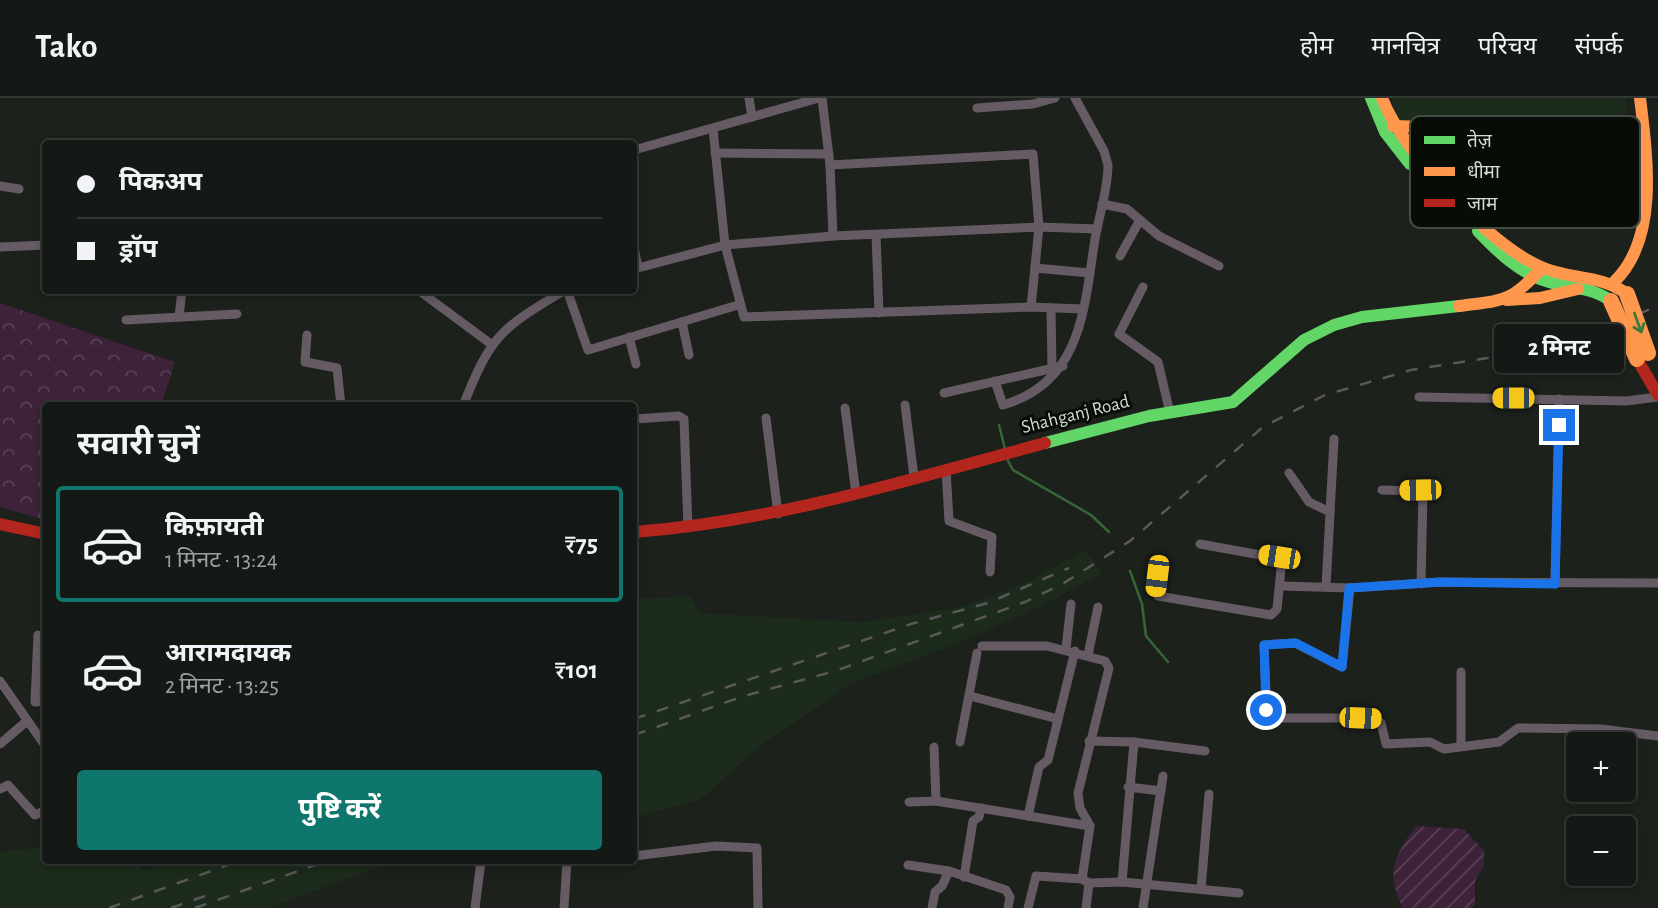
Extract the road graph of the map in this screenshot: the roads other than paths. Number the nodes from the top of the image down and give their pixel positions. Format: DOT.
graph roads {
  1 [pos="749,98"];
  2 [pos="821,98"];
  3 [pos="1055,98"];
  4 [pos="1075,98"];
  5 [pos="1371,98"];
  6 [pos="1382,98"];
  7 [pos="1640,98"];
  8 [pos="796,101"];
  9 [pos="977,108"];
  10 [pos="752,117"];
  11 [pos="1393,126"];
  12 [pos="1410,126"];
  13 [pos="713,129"];
  14 [pos="1640,130"];
  15 [pos="1643,130"];
  16 [pos="1410,148"];
  17 [pos="637,149"];
  18 [pos="715,153"];
  19 [pos="829,154"];
  20 [pos="831,165"];
  21 [pos="1410,165"];
  22 [pos="0,186"];
  23 [pos="19,189"];
  24 [pos="1102,204"];
  25 [pos="1140,220"];
  26 [pos="1039,227"];
  27 [pos="1476,228"];
  28 [pos="1490,228"];
  29 [pos="1097,229"];
  30 [pos="876,235"];
  31 [pos="833,236"];
  32 [pos="42,245"];
  33 [pos="724,245"];
  34 [pos="0,247"];
  35 [pos="1120,256"];
  36 [pos="1219,265"];
  37 [pos="1514,265"];
  38 [pos="637,268"];
  39 [pos="1035,268"];
  40 [pos="1538,272"];
  41 [pos="1090,273"];
  42 [pos="1614,282"];
  43 [pos="1143,287"];
  44 [pos="1578,289"];
  45 [pos="182,294"];
  46 [pos="423,294"];
  47 [pos="559,294"];
  48 [pos="567,294"];
  49 [pos="1506,300"];
  50 [pos="738,305"];
  51 [pos="1031,307"];
  52 [pos="1051,308"];
  53 [pos="1083,309"];
  54 [pos="878,313"];
  55 [pos="237,314"];
  56 [pos="179,317"];
  57 [pos="126,320"];
  58 [pos="682,322"];
  59 [pos="307,335"];
  60 [pos="629,337"];
  61 [pos="491,344"];
  62 [pos="689,355"];
  63 [pos="1643,356"];
  64 [pos="636,364"];
  65 [pos="1063,366"];
  66 [pos="1052,368"];
  67 [pos="1658,376"];
  68 [pos="995,381"];
  69 [pos="944,393"];
  70 [pos="1658,396"];
  71 [pos="1419,397"];
  72 [pos="1559,399"];
  73 [pos="341,402"];
  74 [pos="465,402"];
  75 [pos="905,405"];
  76 [pos="845,408"];
  77 [pos="1170,413"];
  78 [pos="766,418"];
  79 [pos="637,419"];
  80 [pos="1334,439"];
  81 [pos="946,469"];
  82 [pos="1289,473"];
  83 [pos="914,477"];
  84 [pos="1382,490"];
  85 [pos="856,494"];
  86 [pos="1330,512"];
  87 [pos="778,514"];
  88 [pos="0,524"];
  89 [pos="688,528"];
  90 [pos="637,532"];
  91 [pos="42,533"];
  92 [pos="1200,544"];
  93 [pos="1159,559"];
  94 [pos="990,572"];
  95 [pos="1658,583"];
  96 [pos="1421,584"];
  97 [pos="1555,584"];
  98 [pos="1282,586"];
  99 [pos="1326,587"];
  100 [pos="1349,588"];
  101 [pos="1071,604"];
  102 [pos="1098,607"];
  103 [pos="38,635"];
  104 [pos="1070,650"];
  105 [pos="1088,656"];
  106 [pos="1461,672"];
  107 [pos="0,681"];
  108 [pos="970,696"];
  109 [pos="42,701"];
  110 [pos="1058,719"];
  111 [pos="27,721"];
  112 [pos="1658,736"];
  113 [pos="1089,741"];
  114 [pos="42,742"];
  115 [pos="960,742"];
  116 [pos="1134,742"];
  117 [pos="0,744"];
  118 [pos="934,747"];
  119 [pos="1461,747"];
  120 [pos="1205,751"];
  121 [pos="1163,776"];
  122 [pos="1128,787"];
  123 [pos="0,789"];
  124 [pos="1161,791"];
  125 [pos="1209,794"];
  126 [pos="936,801"];
  127 [pos="909,802"];
  128 [pos="981,808"];
  129 [pos="42,812"];
  130 [pos="1028,816"];
  131 [pos="1090,826"];
  132 [pos="637,856"];
  133 [pos="481,864"];
  134 [pos="568,864"];
  135 [pos="908,865"];
  136 [pos="949,871"];
  137 [pos="964,877"];
  138 [pos="1086,881"];
  139 [pos="1122,882"];
  140 [pos="1146,885"];
  141 [pos="1201,889"];
  142 [pos="1239,893"];
  143 [pos="475,908"];
  144 [pos="564,908"];
  145 [pos="758,908"];
  146 [pos="932,908"];
  147 [pos="1008,908"];
  148 [pos="1028,908"];
  149 [pos="1086,908"];
  150 [pos="1143,908"];
  1 -- 10 [label="street"];
  2 -- 8 [label="street"];
  2 -- 19 [label="street"];
  3 -- 9 [label="street"];
  4 -- 24 [label="street"];
  5 -- 21 [label="main road"];
  6 -- 11 [label="main road"];
  7 -- 15 [label="main road"];
  8 -- 10 [label="street"];
  10 -- 13 [label="street"];
  11 -- 12 [label="main road"];
  11 -- 16 [label="main road"];
  13 -- 17 [label="street"];
  13 -- 18 [label="street"];
  14 -- 15 [label="main road"];
  15 -- 42 [label="main road"];
  18 -- 19 [label="street"];
  18 -- 33 [label="street"];
  19 -- 20 [label="street"];
  20 -- 26 [label="street"];
  20 -- 31 [label="street"];
  22 -- 23 [label="street"];
  24 -- 25 [label="street"];
  24 -- 29 [label="street"];
  25 -- 35 [label="street"];
  25 -- 36 [label="street"];
  26 -- 29 [label="street"];
  26 -- 30 [label="street"];
  26 -- 39 [label="street"];
  27 -- 37 [label="main road"];
  28 -- 40 [label="main road"];
  29 -- 41 [label="street"];
  30 -- 31 [label="street"];
  30 -- 54 [label="street"];
  31 -- 33 [label="street"];
  32 -- 34 [label="street"];
  33 -- 38 [label="street"];
  33 -- 50 [label="street"];
  37 -- 40 [label="main road"];
  37 -- 49 [label="main road"];
  39 -- 41 [label="street"];
  39 -- 51 [label="street"];
  40 -- 42 [label="main road"];
  40 -- 44 [label="main road"];
  40 -- 49 [label="main road"];
  41 -- 53 [label="street"];
  42 -- 63 [label="main road, one-way, bridge"];
  43 -- 77 [label="street"];
  44 -- 49 [label="main road, Shahganj Road"];
  44 -- 63 [label="main road, bridge"];
  45 -- 56 [label="street"];
  46 -- 61 [label="street"];
  47 -- 61 [label="street"];
  48 -- 60 [label="street"];
  49 -- 77 [label="main road, Shahganj Road"];
  50 -- 54 [label="street"];
  50 -- 58 [label="street"];
  51 -- 52 [label="street"];
  51 -- 54 [label="street"];
  52 -- 53 [label="street"];
  52 -- 66 [label="street"];
  53 -- 65 [label="street"];
  55 -- 56 [label="street"];
  56 -- 57 [label="street"];
  58 -- 60 [label="street"];
  58 -- 62 [label="street"];
  59 -- 73 [label="street"];
  60 -- 64 [label="street"];
  61 -- 74 [label="street"];
  63 -- 67 [label="main road"];
  63 -- 70 [label="main road"];
  65 -- 66 [label="street"];
  65 -- 68 [label="street"];
  66 -- 68 [label="street"];
  68 -- 69 [label="street"];
  70 -- 72 [label="street"];
  71 -- 72 [label="street"];
  72 -- 97 [label="street"];
  75 -- 83 [label="street"];
  76 -- 85 [label="street"];
  77 -- 81 [label="main road, Shahganj Road"];
  78 -- 87 [label="street"];
  79 -- 89 [label="street"];
  80 -- 86 [label="street"];
  81 -- 83 [label="main road, Shahganj Road"];
  81 -- 94 [label="street"];
  82 -- 86 [label="street"];
  83 -- 85 [label="main road, Shahganj Road"];
  84 -- 96 [label="street"];
  85 -- 87 [label="main road, Shahganj Road"];
  86 -- 99 [label="street"];
  87 -- 89 [label="main road, Shahganj Road"];
  88 -- 91 [label="main road"];
  89 -- 90 [label="main road, Shahganj Road"];
  92 -- 98 [label="street"];
  93 -- 98 [label="street"];
  95 -- 97 [label="street"];
  96 -- 97 [label="street"];
  96 -- 100 [label="street"];
  98 -- 99 [label="street"];
  99 -- 100 [label="street"];
  100 -- 119 [label="street"];
  101 -- 104 [label="street"];
  102 -- 105 [label="street"];
  103 -- 109 [label="street"];
  104 -- 105 [label="street"];
  104 -- 108 [label="street"];
  104 -- 110 [label="street"];
  105 -- 113 [label="street"];
  106 -- 119 [label="street"];
  107 -- 111 [label="street"];
  108 -- 110 [label="street"];
  108 -- 115 [label="street"];
  110 -- 130 [label="street"];
  111 -- 114 [label="street"];
  111 -- 117 [label="street"];
  112 -- 119 [label="street"];
  113 -- 116 [label="street"];
  113 -- 131 [label="street"];
  116 -- 120 [label="street"];
  116 -- 122 [label="street"];
  118 -- 126 [label="street"];
  121 -- 124 [label="street"];
  122 -- 124 [label="street"];
  122 -- 139 [label="street"];
  123 -- 129 [label="street"];
  124 -- 140 [label="street"];
  125 -- 141 [label="street"];
  126 -- 127 [label="street"];
  126 -- 128 [label="street"];
  128 -- 130 [label="street"];
  128 -- 137 [label="street"];
  130 -- 131 [label="street"];
  131 -- 138 [label="street"];
  132 -- 145 [label="street"];
  133 -- 143 [label="street"];
  134 -- 144 [label="street"];
  135 -- 136 [label="street"];
  136 -- 137 [label="street"];
  136 -- 146 [label="street"];
  137 -- 147 [label="street"];
  138 -- 139 [label="street"];
  138 -- 148 [label="street"];
  138 -- 149 [label="street"];
  139 -- 140 [label="street"];
  140 -- 141 [label="street"];
  140 -- 150 [label="street"];
  141 -- 142 [label="street"];
}
